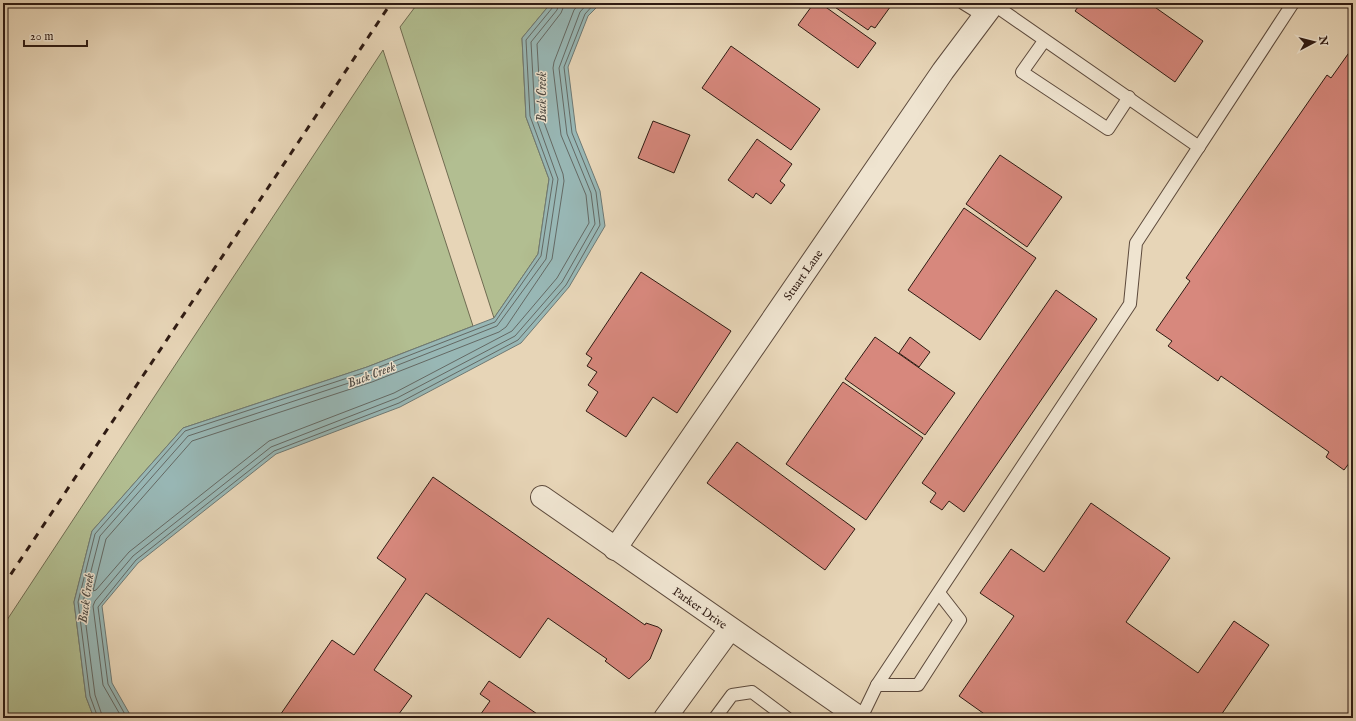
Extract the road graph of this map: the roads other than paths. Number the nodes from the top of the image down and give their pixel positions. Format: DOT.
graph roads {
  1 [pos="963,3"];
  2 [pos="1293,3"];
  3 [pos="991,8"];
  4 [pos="1044,41"];
  5 [pos="1129,97"];
  6 [pos="1199,147"];
  7 [pos="542,497"];
  8 [pos="615,549"];
  9 [pos="939,593"];
  10 [pos="730,629"];
  11 [pos="877,685"];
  12 [pos="665,718"];
  13 [pos="715,718"];
  14 [pos="787,718"];
  15 [pos="861,718"];
  1 -- 3 [label="lane"];
  2 -- 6 [label="lane"];
  3 -- 4 [label="lane"];
  3 -- 8 [label="street, Stuart Lane"];
  4 -- 5 [label="lane"];
  4 -- 5 [label="lane"];
  5 -- 6 [label="lane"];
  6 -- 9 [label="lane"];
  7 -- 8 [label="street, Parker Drive"];
  8 -- 10 [label="street, Parker Drive"];
  9 -- 11 [label="lane"];
  9 -- 11 [label="lane"];
  10 -- 12 [label="street"];
  10 -- 15 [label="street, Parker Drive"];
  11 -- 15 [label="lane"];
  13 -- 14 [label="lane"];
}
